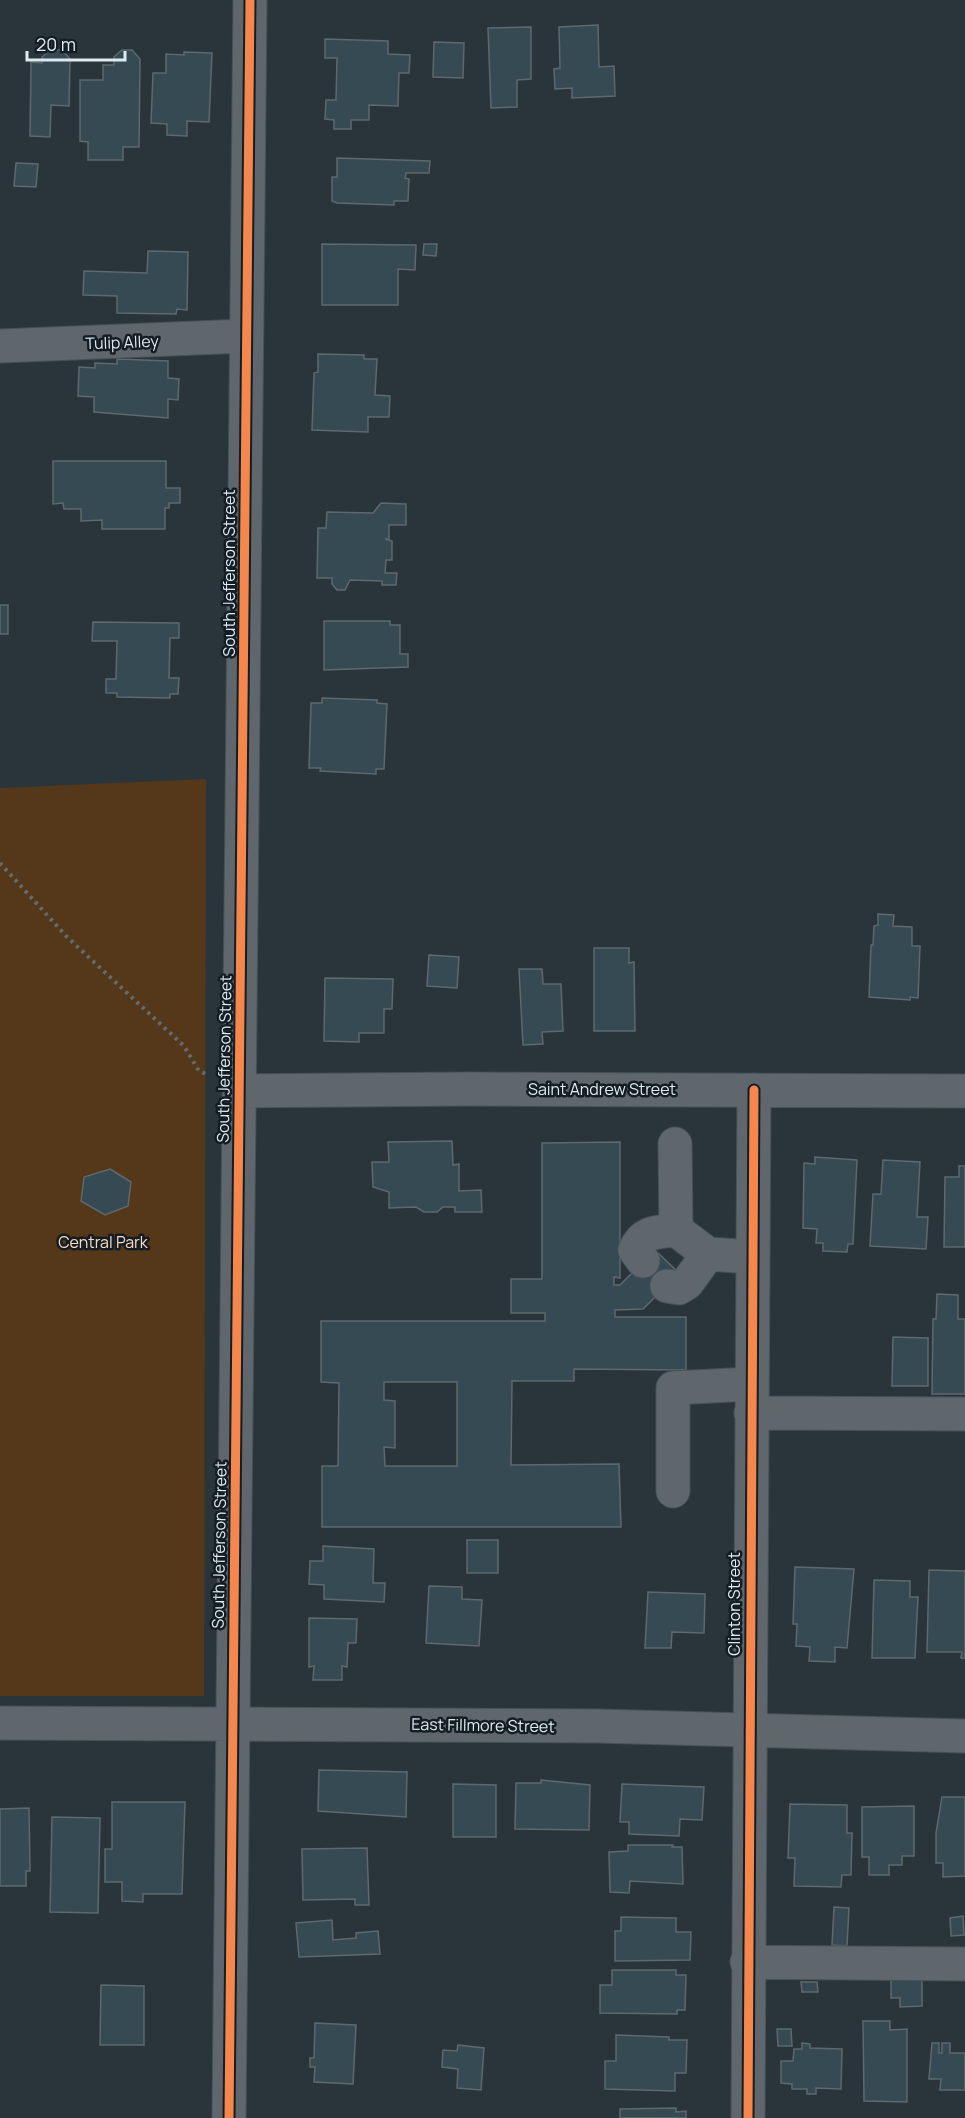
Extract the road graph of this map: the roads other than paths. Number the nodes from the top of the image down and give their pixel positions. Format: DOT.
graph roads {
  1 [pos="250,0"];
  2 [pos="245,336"];
  3 [pos="0,346"];
  4 [pos="754,1090"];
  5 [pos="239,1091"];
  6 [pos="965,1091"];
  7 [pos="675,1144"];
  8 [pos="676,1230"];
  9 [pos="708,1254"];
  10 [pos="753,1257"];
  11 [pos="644,1261"];
  12 [pos="667,1286"];
  13 [pos="751,1399"];
  14 [pos="965,1414"];
  15 [pos="673,1491"];
  16 [pos="0,1723"];
  17 [pos="232,1725"];
  18 [pos="748,1730"];
  19 [pos="965,1736"];
  20 [pos="747,1962"];
  21 [pos="965,1964"];
  22 [pos="229,2118"];
  23 [pos="748,2118"];
  1 -- 2 [label="street, South Jefferson Street"];
  2 -- 3 [label="street, Tulip Alley"];
  2 -- 5 [label="street, South Jefferson Street"];
  4 -- 5 [label="street, Saint Andrew Street"];
  4 -- 6 [label="street, Saint Andrew Street"];
  4 -- 10 [label="street, Clinton Street"];
  5 -- 17 [label="street, South Jefferson Street"];
  7 -- 8 [label="street"];
  8 -- 9 [label="street"];
  8 -- 11 [label="street"];
  9 -- 10 [label="street"];
  9 -- 12 [label="street"];
  10 -- 13 [label="street, Clinton Street"];
  13 -- 14 [label="street"];
  13 -- 15 [label="street"];
  13 -- 18 [label="street, Clinton Street"];
  16 -- 17 [label="street, East Fillmore Street"];
  17 -- 18 [label="street, East Fillmore Street"];
  17 -- 22 [label="street, South Jefferson Street"];
  18 -- 19 [label="street, East Fillmore Street"];
  18 -- 20 [label="street, Clinton Street"];
  20 -- 21 [label="street"];
  20 -- 23 [label="street, Clinton Street"];
}
